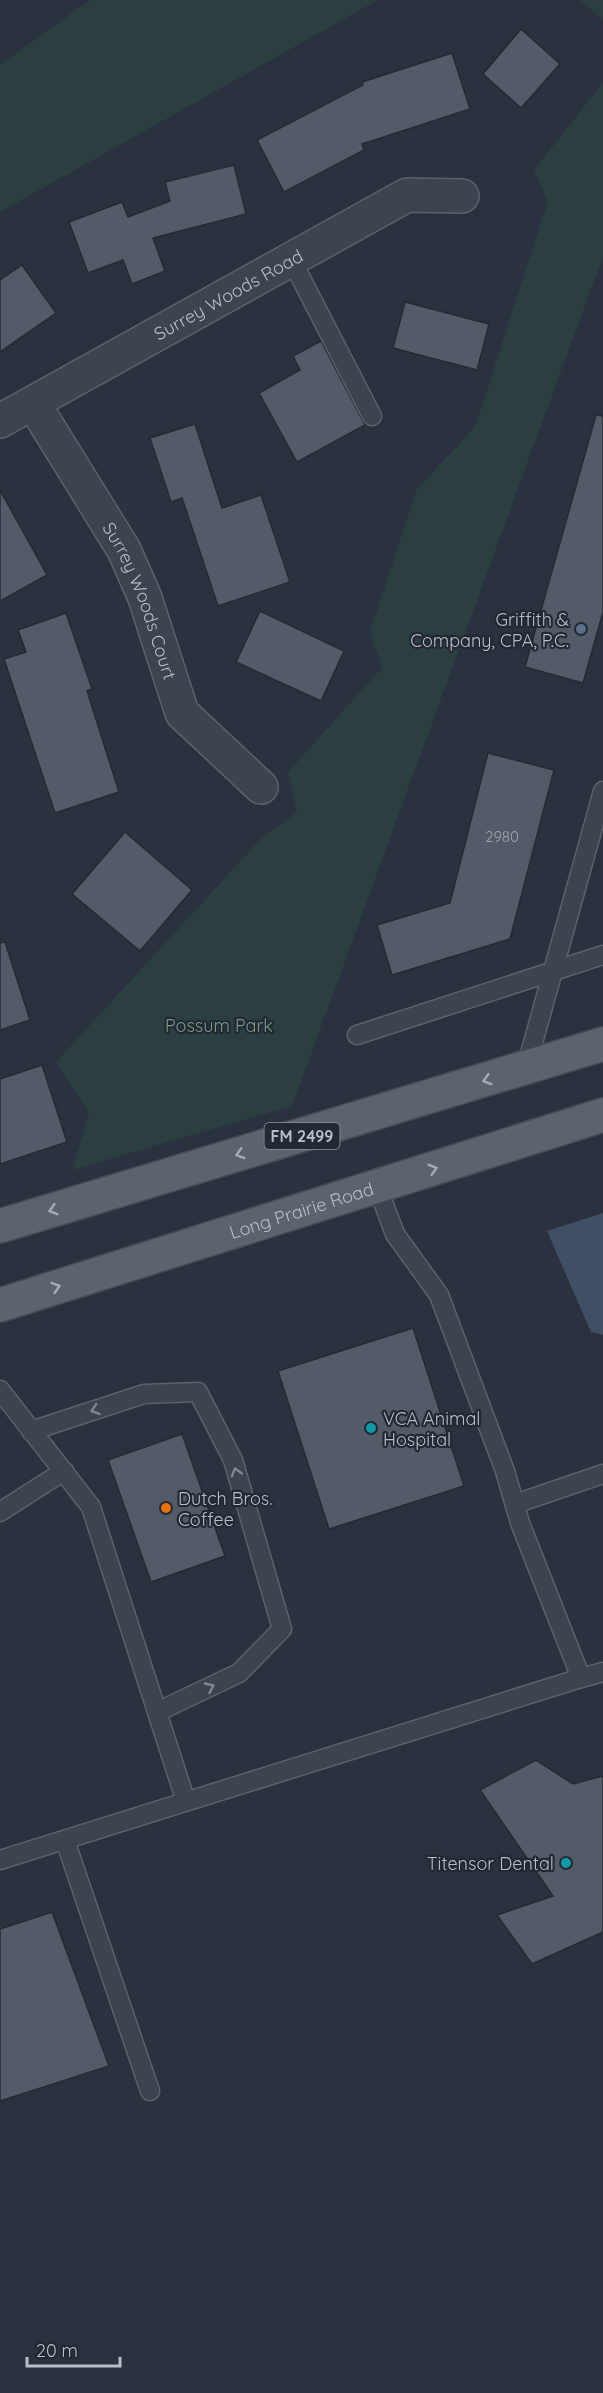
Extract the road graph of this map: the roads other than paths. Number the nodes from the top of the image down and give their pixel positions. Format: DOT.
graph roads {
  1 [pos="462,196"];
  2 [pos="291,260"];
  3 [pos="33,403"];
  4 [pos="372,416"];
  5 [pos="0,421"];
  6 [pos="261,787"];
  7 [pos="603,791"];
  8 [pos="603,955"];
  9 [pos="553,972"];
  10 [pos="357,1035"];
  11 [pos="603,1044"];
  12 [pos="526,1068"];
  13 [pos="603,1115"];
  14 [pos="377,1186"];
  15 [pos="0,1226"];
  16 [pos="0,1305"];
  17 [pos="0,1390"];
  18 [pos="32,1431"];
  19 [pos="64,1471"];
  20 [pos="603,1474"];
  21 [pos="514,1504"];
  22 [pos="0,1512"];
  23 [pos="603,1672"];
  24 [pos="581,1678"];
  25 [pos="157,1712"];
  26 [pos="186,1802"];
  27 [pos="65,1840"];
  28 [pos="0,1860"];
  29 [pos="150,2091"];
  1 -- 2 [label="street, Surrey Woods Road"];
  2 -- 3 [label="street, Surrey Woods Road"];
  2 -- 4 [label="lane"];
  3 -- 5 [label="street, Surrey Woods Road"];
  3 -- 6 [label="street, Surrey Woods Court"];
  7 -- 9 [label="lane"];
  8 -- 9 [label="lane"];
  9 -- 10 [label="lane"];
  9 -- 12 [label="lane"];
  11 -- 12 [label="main road, FM 2499"];
  12 -- 15 [label="main road, FM 2499, one-way"];
  14 -- 13 [label="main road, Long Prairie Road, one-way"];
  16 -- 14 [label="main road, Long Prairie Road, one-way"];
  14 -- 21 [label="lane"];
  17 -- 18 [label="lane"];
  18 -- 19 [label="lane"];
  25 -- 18 [label="lane, one-way"];
  19 -- 22 [label="lane"];
  19 -- 25 [label="lane"];
  20 -- 21 [label="lane"];
  21 -- 24 [label="lane"];
  23 -- 24 [label="lane"];
  24 -- 26 [label="lane"];
  25 -- 26 [label="lane"];
  26 -- 27 [label="lane"];
  27 -- 28 [label="lane"];
  27 -- 29 [label="lane"];
}
